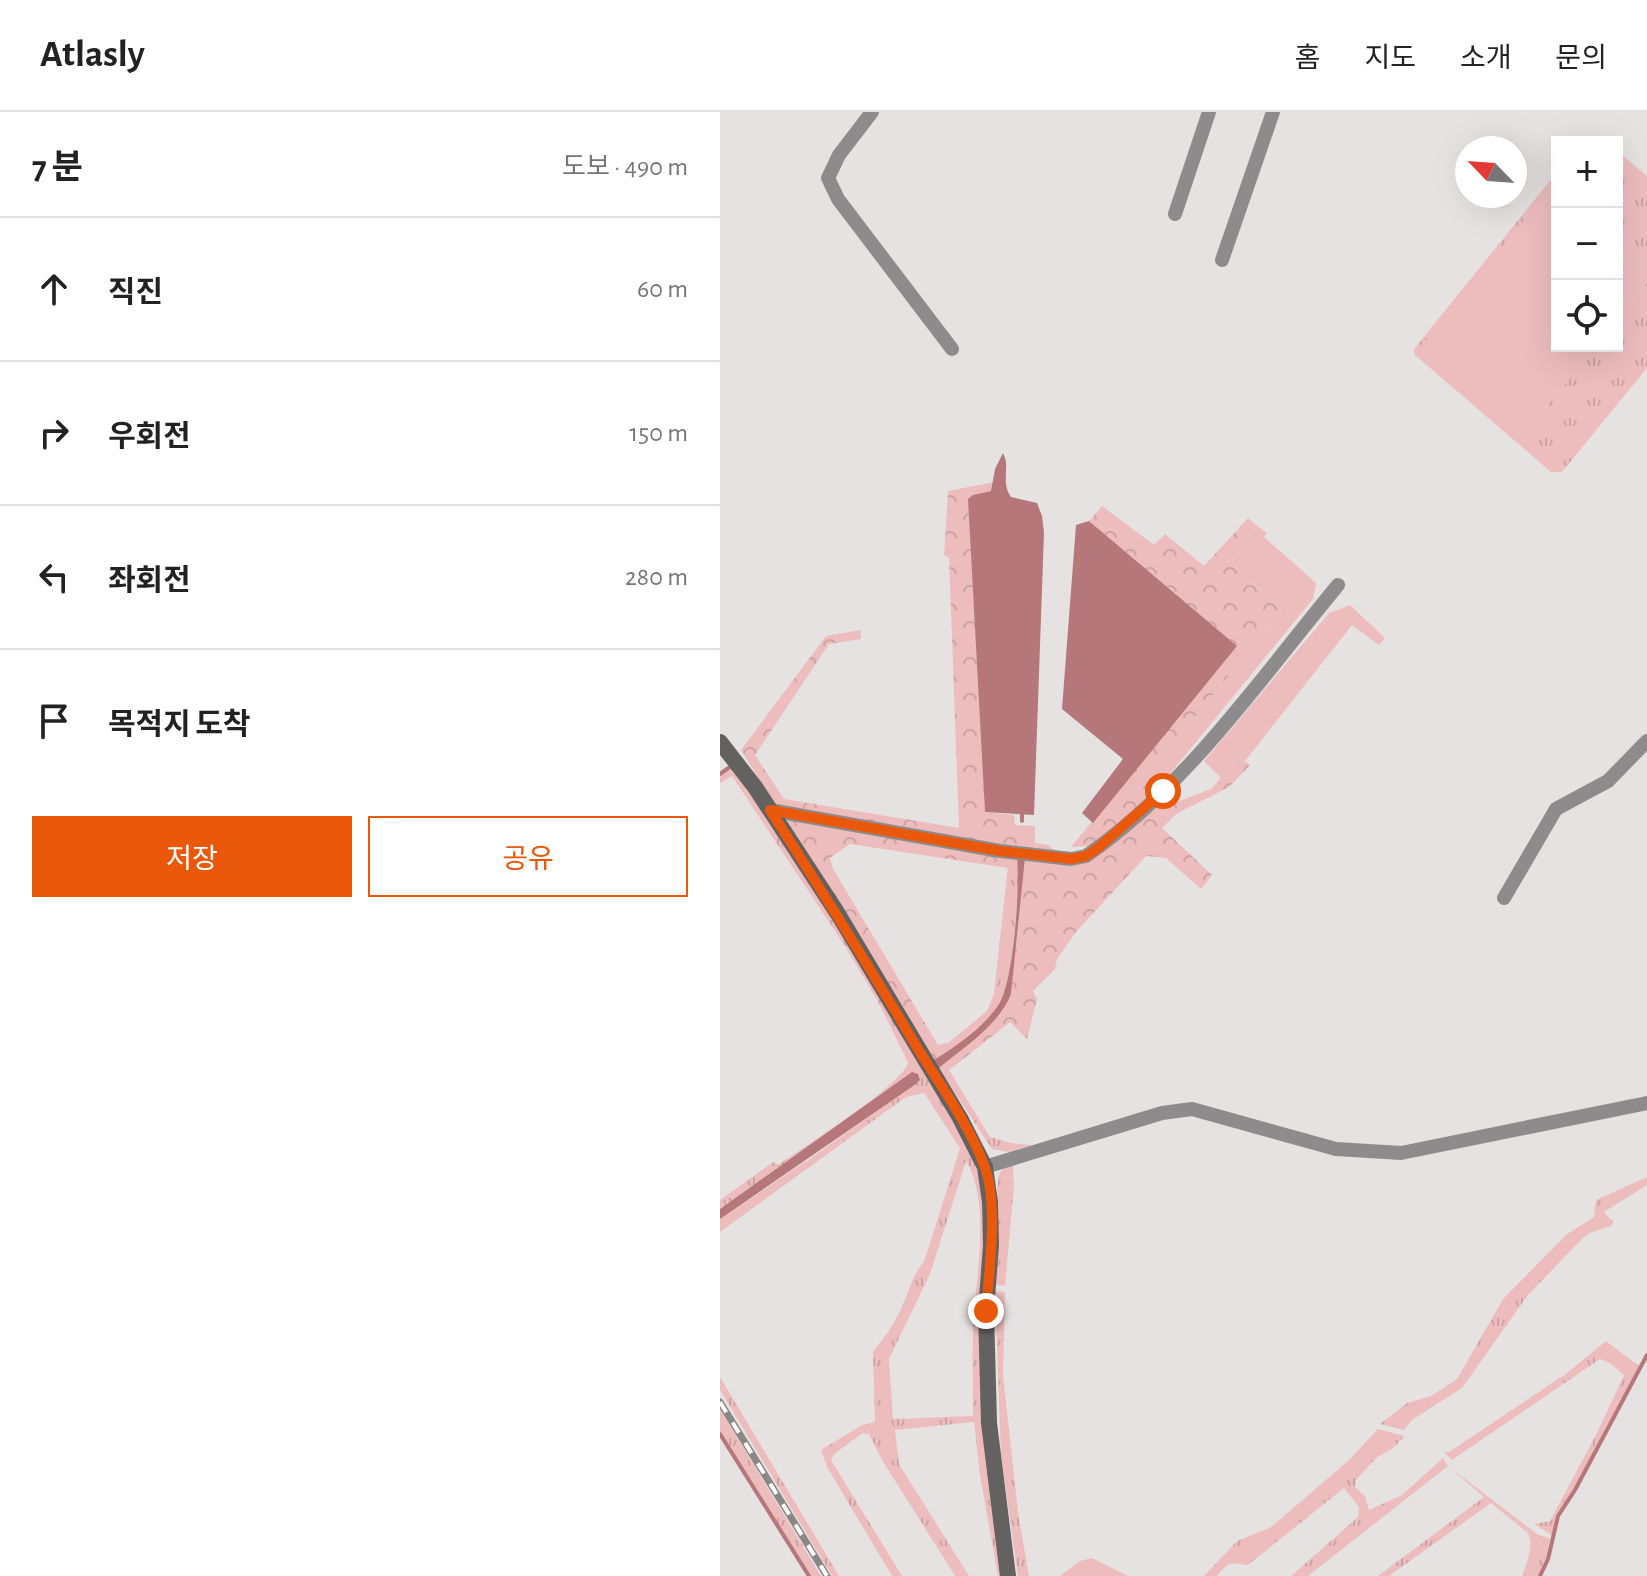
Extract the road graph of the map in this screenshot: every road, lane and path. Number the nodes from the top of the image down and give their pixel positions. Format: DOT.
graph roads {
  1 [pos="872,112"];
  2 [pos="1209,112"];
  3 [pos="1273,112"];
  4 [pos="1175,214"];
  5 [pos="1222,260"];
  6 [pos="952,349"];
  7 [pos="1338,585"];
  8 [pos="1647,741"];
  9 [pos="720,742"];
  10 [pos="770,810"];
  11 [pos="1504,898"];
  12 [pos="1647,1103"];
  13 [pos="985,1167"];
  14 [pos="1008,1576"];
  1 -- 6 [label="street"];
  2 -- 4 [label="street"];
  3 -- 5 [label="street"];
  7 -- 10 [label="street"];
  8 -- 11 [label="street"];
  9 -- 10 [label="main road"];
  10 -- 13 [label="main road"];
  12 -- 13 [label="street"];
  13 -- 14 [label="main road"];
}
